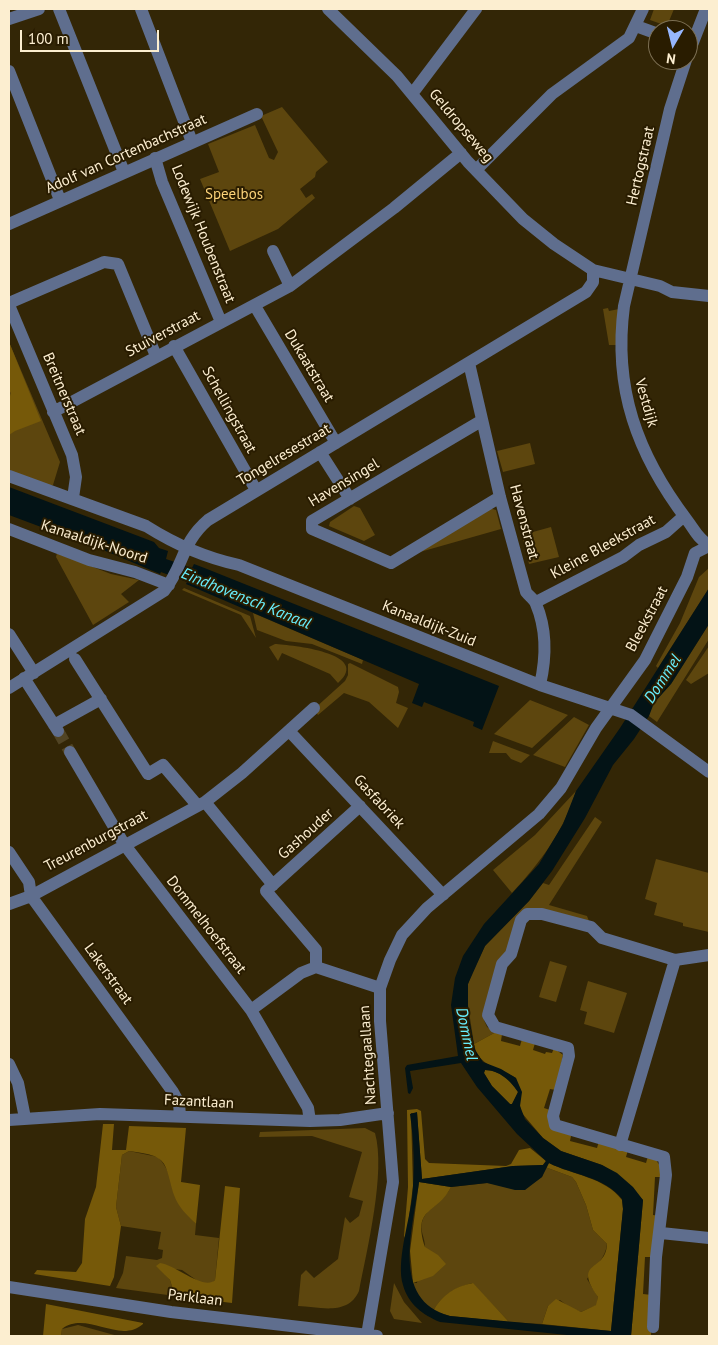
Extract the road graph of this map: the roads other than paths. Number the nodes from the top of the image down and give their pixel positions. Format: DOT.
graph roads {
  1 [pos="38,9"];
  2 [pos="59,9"];
  3 [pos="141,9"];
  4 [pos="328,9"];
  5 [pos="476,9"];
  6 [pos="643,9"];
  7 [pos="706,9"];
  8 [pos="9,19"];
  9 [pos="636,26"];
  10 [pos="698,27"];
  11 [pos="648,30"];
  12 [pos="683,70"];
  13 [pos="9,71"];
  14 [pos="412,94"];
  15 [pos="257,114"];
  16 [pos="192,142"];
  17 [pos="461,153"];
  18 [pos="155,158"];
  19 [pos="476,170"];
  20 [pos="124,172"];
  21 [pos="60,200"];
  22 [pos="9,224"];
  23 [pos="273,251"];
  24 [pos="574,258"];
  25 [pos="593,270"];
  26 [pos="631,277"];
  27 [pos="290,286"];
  28 [pos="709,296"];
  29 [pos="9,304"];
  30 [pos="254,306"];
  31 [pos="221,322"];
  32 [pos="174,346"];
  33 [pos="156,356"];
  34 [pos="469,363"];
  35 [pos="55,417"];
  36 [pos="482,421"];
  37 [pos="336,442"];
  38 [pos="320,452"];
  39 [pos="9,476"];
  40 [pos="256,490"];
  41 [pos="500,497"];
  42 [pos="73,498"];
  43 [pos="350,499"];
  44 [pos="687,519"];
  45 [pos="9,530"];
  46 [pos="188,543"];
  47 [pos="709,544"];
  48 [pos="171,581"];
  49 [pos="536,602"];
  50 [pos="9,634"];
  51 [pos="75,659"];
  52 [pos="29,676"];
  53 [pos="540,685"];
  54 [pos="9,688"];
  55 [pos="102,698"];
  56 [pos="314,708"];
  57 [pos="610,708"];
  58 [pos="290,732"];
  59 [pos="70,752"];
  60 [pos="709,772"];
  61 [pos="201,804"];
  62 [pos="360,806"];
  63 [pos="124,844"];
  64 [pos="9,852"];
  65 [pos="274,885"];
  66 [pos="443,895"];
  67 [pos="31,896"];
  68 [pos="9,904"];
  69 [pos="709,955"];
  70 [pos="675,960"];
  71 [pos="316,967"];
  72 [pos="380,988"];
  73 [pos="251,1010"];
  74 [pos="9,1064"];
  75 [pos="388,1113"];
  76 [pos="180,1116"];
  77 [pos="26,1118"];
  78 [pos="9,1120"];
  79 [pos="310,1121"];
  80 [pos="620,1145"];
  81 [pos="661,1233"];
  82 [pos="709,1238"];
  83 [pos="9,1287"];
  84 [pos="653,1328"];
  85 [pos="372,1336"];
  1 -- 8 [label="street"];
  2 -- 20 [label="street"];
  3 -- 16 [label="street"];
  4 -- 14 [label="street, Geldropseweg"];
  5 -- 14 [label="street"];
  6 -- 9 [label="street"];
  7 -- 10 [label="street"];
  9 -- 11 [label="street"];
  9 -- 19 [label="street"];
  12 -- 26 [label="street, Hertogstraat"];
  13 -- 21 [label="street"];
  14 -- 17 [label="street, Geldropseweg"];
  15 -- 16 [label="street, Adolf van Cortenbachstraat"];
  16 -- 18 [label="street, Adolf van Cortenbachstraat"];
  17 -- 19 [label="street, Geldropseweg"];
  17 -- 27 [label="street, Stuiverstraat"];
  18 -- 20 [label="street, Adolf van Cortenbachstraat"];
  18 -- 31 [label="street, Lodewijk Houbenstraat"];
  19 -- 24 [label="street, Geldropseweg"];
  20 -- 21 [label="street, Adolf van Cortenbachstraat"];
  21 -- 22 [label="street, Adolf van Cortenbachstraat"];
  23 -- 27 [label="street"];
  24 -- 25 [label="street, Geldropseweg"];
  24 -- 26 [label="street, Geldropseweg"];
  25 -- 26 [label="street, Geldropseweg"];
  25 -- 34 [label="street, Tongelresestraat"];
  26 -- 28 [label="street, Geldropseweg"];
  26 -- 44 [label="street, Vestdijk"];
  27 -- 30 [label="street, Stuiverstraat"];
  29 -- 33 [label="street"];
  29 -- 35 [label="street, Breitnerstraat"];
  30 -- 31 [label="street, Stuiverstraat"];
  30 -- 37 [label="street, Dukaatstraat"];
  31 -- 32 [label="street, Stuiverstraat"];
  32 -- 33 [label="street, Stuiverstraat"];
  32 -- 40 [label="street, Schellingstraat"];
  33 -- 35 [label="street, Stuiverstraat"];
  34 -- 36 [label="street, Havenstraat"];
  34 -- 37 [label="street, Tongelresestraat"];
  35 -- 42 [label="street, Breitnerstraat"];
  36 -- 41 [label="street, Havenstraat"];
  36 -- 43 [label="street, Havensingel"];
  37 -- 38 [label="street, Tongelresestraat"];
  38 -- 40 [label="street, Tongelresestraat"];
  38 -- 43 [label="street"];
  39 -- 42 [label="street, Kanaaldijk-Zuid"];
  40 -- 46 [label="street, Tongelresestraat"];
  41 -- 43 [label="street, Havensingel"];
  41 -- 49 [label="street, Havenstraat"];
  42 -- 46 [label="street, Kanaaldijk-Zuid"];
  44 -- 47 [label="street, Vestdijk"];
  44 -- 49 [label="street, Kleine Bleekstraat"];
  45 -- 48 [label="street, Kanaaldijk-Noord"];
  46 -- 48 [label="street, Tongelresestraat"];
  46 -- 53 [label="street, Kanaaldijk-Zuid"];
  47 -- 57 [label="street, Bleekstraat"];
  48 -- 52 [label="street, Tongelresestraat"];
  49 -- 53 [label="street, Havenstraat"];
  50 -- 52 [label="street"];
  51 -- 55 [label="street"];
  52 -- 54 [label="street, Tongelresestraat"];
  52 -- 55 [label="street"];
  53 -- 57 [label="street, Kanaaldijk-Zuid"];
  55 -- 61 [label="street"];
  56 -- 58 [label="street, Treurenburgstraat"];
  57 -- 60 [label="street, Kanaaldijk-Zuid"];
  57 -- 66 [label="street, Nachtegaallaan"];
  58 -- 61 [label="street, Treurenburgstraat"];
  58 -- 62 [label="street, Gasfabriek"];
  59 -- 63 [label="street, Dommelhoefstraat"];
  61 -- 63 [label="street, Treurenburgstraat"];
  61 -- 65 [label="street"];
  62 -- 65 [label="street, Gashouder"];
  62 -- 66 [label="street, Gasfabriek"];
  63 -- 67 [label="street, Treurenburgstraat"];
  63 -- 73 [label="street, Dommelhoefstraat"];
  64 -- 67 [label="street, Lakerstraat"];
  65 -- 71 [label="street"];
  66 -- 72 [label="street, Nachtegaallaan"];
  67 -- 68 [label="street, Treurenburgstraat"];
  67 -- 76 [label="street, Lakerstraat"];
  69 -- 70 [label="street"];
  70 -- 80 [label="street"];
  70 -- 80 [label="street"];
  71 -- 72 [label="street"];
  71 -- 73 [label="street"];
  72 -- 75 [label="street, Nachtegaallaan"];
  73 -- 79 [label="street, Dommelhoefstraat"];
  74 -- 77 [label="street"];
  75 -- 79 [label="street, Fazantlaan"];
  75 -- 85 [label="street, Nachtegaallaan"];
  76 -- 77 [label="street, Fazantlaan"];
  76 -- 79 [label="street, Fazantlaan"];
  77 -- 78 [label="street, Fazantlaan"];
  80 -- 81 [label="street"];
  81 -- 82 [label="street"];
  81 -- 84 [label="street"];
  83 -- 85 [label="street, Parklaan"];
}
